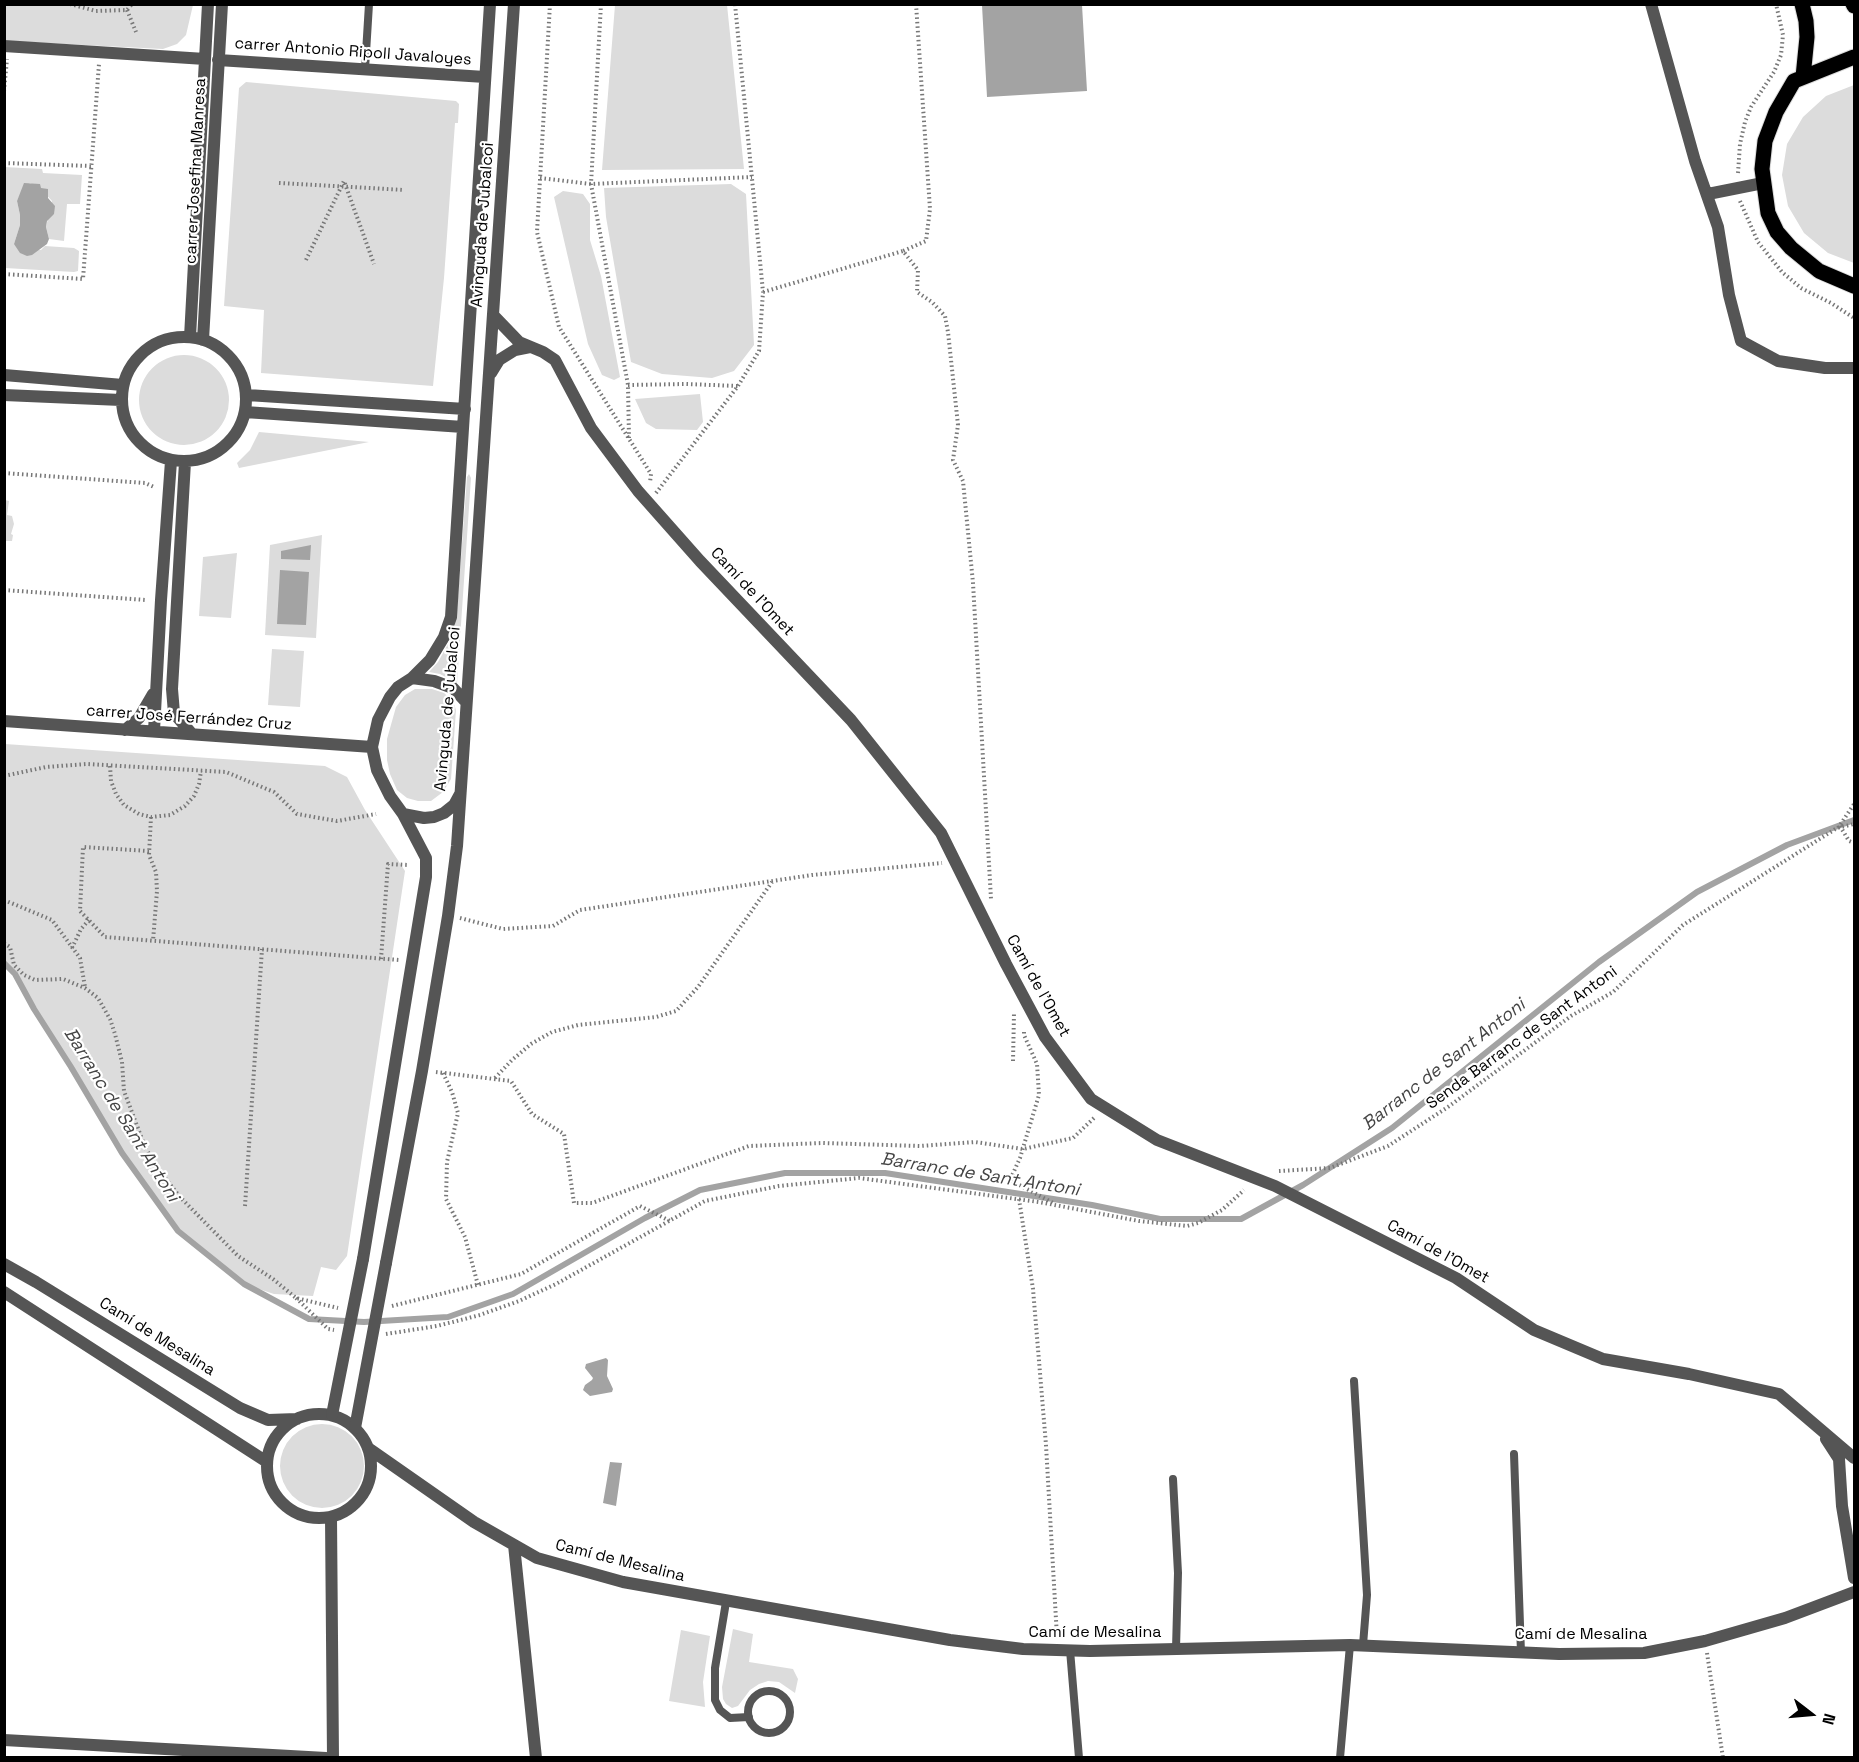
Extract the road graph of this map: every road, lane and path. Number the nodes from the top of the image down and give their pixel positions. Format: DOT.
graph roads {
  1 [pos="70,4"];
  2 [pos="132,4"];
  3 [pos="208,4"];
  4 [pos="222,4"];
  5 [pos="369,4"];
  6 [pos="490,4"];
  7 [pos="514,4"];
  8 [pos="550,4"];
  9 [pos="601,4"];
  10 [pos="735,4"];
  11 [pos="916,4"];
  12 [pos="1651,4"];
  13 [pos="1802,4"];
  14 [pos="127,10"];
  15 [pos="136,32"];
  16 [pos="6,46"];
  17 [pos="100,52"];
  18 [pos="1854,57"];
  19 [pos="205,59"];
  20 [pos="218,60"];
  21 [pos="365,69"];
  22 [pos="485,77"];
  23 [pos="1803,78"];
  24 [pos="4,92"];
  25 [pos="4,163"];
  26 [pos="91,166"];
  27 [pos="752,177"];
  28 [pos="540,178"];
  29 [pos="279,183"];
  30 [pos="1763,183"];
  31 [pos="591,184"];
  32 [pos="343,187"];
  33 [pos="404,190"];
  34 [pos="1708,194"];
  35 [pos="903,251"];
  36 [pos="306,260"];
  37 [pos="374,264"];
  38 [pos="4,274"];
  39 [pos="1854,286"];
  40 [pos="763,292"];
  41 [pos="493,315"];
  42 [pos="190,337"];
  43 [pos="203,340"];
  44 [pos="530,347"];
  45 [pos="1854,368"];
  46 [pos="4,375"];
  47 [pos="489,376"];
  48 [pos="123,385"];
  49 [pos="628,386"];
  50 [pos="738,386"];
  51 [pos="4,395"];
  52 [pos="247,395"];
  53 [pos="121,400"];
  54 [pos="465,409"];
  55 [pos="245,412"];
  56 [pos="463,427"];
  57 [pos="629,440"];
  58 [pos="171,461"];
  59 [pos="185,462"];
  60 [pos="4,473"];
  61 [pos="154,487"];
  62 [pos="648,503"];
  63 [pos="4,590"];
  64 [pos="147,600"];
  65 [pos="412,678"];
  66 [pos="156,687"];
  67 [pos="466,702"];
  68 [pos="4,721"];
  69 [pos="125,730"];
  70 [pos="154,732"];
  71 [pos="191,733"];
  72 [pos="372,747"];
  73 [pos="110,766"];
  74 [pos="201,771"];
  75 [pos="4,777"];
  76 [pos="460,793"];
  77 [pos="1854,804"];
  78 [pos="376,814"];
  79 [pos="403,814"];
  80 [pos="152,817"];
  81 [pos="1854,824"];
  82 [pos="1839,827"];
  83 [pos="1854,843"];
  84 [pos="149,851"];
  85 [pos="955,861"];
  86 [pos="410,865"];
  87 [pos="772,881"];
  88 [pos="4,900"];
  89 [pos="991,903"];
  90 [pos="447,916"];
  91 [pos="89,920"];
  92 [pos="153,941"];
  93 [pos="4,943"];
  94 [pos="72,948"];
  95 [pos="262,949"];
  96 [pos="381,959"];
  97 [pos="399,960"];
  98 [pos="1017,985"];
  99 [pos="85,988"];
  100 [pos="1027,1003"];
  101 [pos="1012,1061"];
  102 [pos="436,1072"];
  103 [pos="443,1073"];
  104 [pos="494,1079"];
  105 [pos="1105,1107"];
  106 [pos="1023,1149"];
  107 [pos="1257,1178"];
  108 [pos="1019,1199"];
  109 [pos="1058,1205"];
  110 [pos="245,1206"];
  111 [pos="670,1221"];
  112 [pos="4,1264"];
  113 [pos="478,1285"];
  114 [pos="4,1292"];
  115 [pos="296,1298"];
  116 [pos="340,1308"];
  117 [pos="384,1308"];
  118 [pos="339,1331"];
  119 [pos="385,1334"];
  120 [pos="1354,1381"];
  121 [pos="332,1415"];
  122 [pos="297,1419"];
  123 [pos="1816,1426"];
  124 [pos="355,1428"];
  125 [pos="368,1448"];
  126 [pos="1514,1454"];
  127 [pos="1854,1458"];
  128 [pos="267,1462"];
  129 [pos="1173,1479"];
  130 [pos="331,1517"];
  131 [pos="514,1545"];
  132 [pos="1854,1578"];
  133 [pos="1854,1592"];
  134 [pos="726,1602"];
  135 [pos="1705,1641"];
  136 [pos="1350,1645"];
  137 [pos="1363,1646"];
  138 [pos="1176,1649"];
  139 [pos="1064,1650"];
  140 [pos="1521,1653"];
  141 [pos="749,1717"];
  142 [pos="4,1740"];
  143 [pos="272,1756"];
  144 [pos="326,1758"];
  145 [pos="333,1758"];
  146 [pos="536,1758"];
  147 [pos="1079,1758"];
  148 [pos="1340,1758"];
  149 [pos="1723,1758"];
  1 -- 14 [label="path"];
  2 -- 14 [label="path"];
  3 -- 19 [label="street, carrer Josefina Manresa"];
  4 -- 20 [label="street, carrer Josefina Manresa"];
  5 -- 21 [label="lane"];
  6 -- 22 [label="street, Avinguda de Jubalcoi"];
  7 -- 41 [label="street, Avinguda de Jubalcoi"];
  8 -- 28 [label="path"];
  9 -- 31 [label="path"];
  10 -- 27 [label="path"];
  11 -- 35 [label="path"];
  12 -- 34 [label="street"];
  13 -- 23 [label="main road"];
  14 -- 15 [label="path"];
  16 -- 17 [label="street"];
  16 -- 24 [label="path"];
  17 -- 19 [label="street"];
  17 -- 26 [label="path"];
  18 -- 23 [label="main road"];
  19 -- 42 [label="street, carrer Josefina Manresa"];
  20 -- 21 [label="street, carrer Antonio Ripoll Javaloyes"];
  20 -- 43 [label="street, carrer Josefina Manresa"];
  21 -- 22 [label="street, carrer Antonio Ripoll Javaloyes"];
  22 -- 54 [label="street, Avinguda de Jubalcoi"];
  23 -- 30 [label="main road"];
  25 -- 26 [label="path"];
  26 -- 38 [label="path"];
  27 -- 31 [label="path"];
  27 -- 40 [label="path"];
  28 -- 31 [label="path"];
  28 -- 57 [label="path"];
  29 -- 32 [label="path"];
  30 -- 34 [label="street"];
  30 -- 39 [label="main road"];
  31 -- 49 [label="path"];
  32 -- 33 [label="path"];
  32 -- 36 [label="path"];
  32 -- 37 [label="path"];
  34 -- 45 [label="street"];
  35 -- 40 [label="path"];
  35 -- 89 [label="path"];
  40 -- 50 [label="path"];
  41 -- 44 [label="street, Camí de l'Omet"];
  41 -- 47 [label="street, Avinguda de Jubalcoi"];
  42 -- 43 [label="street"];
  42 -- 48 [label="street"];
  43 -- 52 [label="street"];
  44 -- 47 [label="street"];
  44 -- 62 [label="street, Camí de l'Omet"];
  46 -- 48 [label="street"];
  47 -- 67 [label="street, Avinguda de Jubalcoi"];
  48 -- 53 [label="street"];
  49 -- 50 [label="path"];
  49 -- 57 [label="path"];
  50 -- 62 [label="path"];
  51 -- 53 [label="street"];
  52 -- 54 [label="street"];
  52 -- 55 [label="street"];
  53 -- 58 [label="street"];
  54 -- 56 [label="street, Avinguda de Jubalcoi"];
  55 -- 56 [label="street"];
  55 -- 59 [label="street"];
  56 -- 65 [label="street, Avinguda de Jubalcoi"];
  57 -- 62 [label="path"];
  58 -- 59 [label="street"];
  58 -- 66 [label="street"];
  59 -- 71 [label="street"];
  60 -- 61 [label="path"];
  62 -- 85 [label="street, Camí de l'Omet"];
  63 -- 64 [label="path"];
  65 -- 67 [label="street"];
  65 -- 72 [label="street, Avinguda de Jubalcoi"];
  66 -- 69 [label="street"];
  66 -- 70 [label="street"];
  67 -- 76 [label="street, Avinguda de Jubalcoi"];
  68 -- 69 [label="street, carrer José Ferrández Cruz"];
  69 -- 70 [label="street, carrer José Ferrández Cruz"];
  70 -- 71 [label="street, carrer José Ferrández Cruz"];
  71 -- 72 [label="street, carrer José Ferrández Cruz"];
  72 -- 79 [label="street, Avinguda de Jubalcoi"];
  73 -- 74 [label="path"];
  73 -- 75 [label="path"];
  73 -- 80 [label="path"];
  74 -- 78 [label="path"];
  74 -- 80 [label="path"];
  76 -- 79 [label="street, Avinguda de Jubalcoi"];
  76 -- 90 [label="street"];
  77 -- 82 [label="path"];
  79 -- 121 [label="street, bridge"];
  80 -- 84 [label="path"];
  81 -- 82 [label="path, Senda Barranc de Sant Antoni"];
  82 -- 83 [label="path"];
  82 -- 107 [label="path, Senda Barranc de Sant Antoni"];
  84 -- 91 [label="path"];
  84 -- 92 [label="path"];
  85 -- 87 [label="path"];
  85 -- 98 [label="street, Camí de l'Omet"];
  86 -- 96 [label="path"];
  87 -- 90 [label="path"];
  87 -- 104 [label="path"];
  88 -- 94 [label="path"];
  90 -- 124 [label="street, bridge"];
  91 -- 92 [label="path"];
  91 -- 94 [label="path"];
  92 -- 95 [label="path"];
  93 -- 99 [label="path"];
  94 -- 99 [label="path"];
  95 -- 96 [label="path"];
  95 -- 110 [label="path"];
  96 -- 97 [label="path"];
  98 -- 100 [label="street, Camí de l'Omet"];
  98 -- 101 [label="path"];
  99 -- 115 [label="path"];
  100 -- 105 [label="street, Camí de l'Omet"];
  100 -- 106 [label="path"];
  102 -- 103 [label="path"];
  103 -- 104 [label="path"];
  103 -- 113 [label="path"];
  104 -- 106 [label="path"];
  105 -- 106 [label="path"];
  105 -- 107 [label="street, Camí de l'Omet"];
  106 -- 109 [label="path"];
  107 -- 109 [label="path, Senda Barranc de Sant Antoni"];
  107 -- 123 [label="street, Camí de l'Omet"];
  108 -- 109 [label="path, Senda Barranc de Sant Antoni"];
  108 -- 111 [label="path, Senda Barranc de Sant Antoni"];
  108 -- 139 [label="path"];
  111 -- 113 [label="path"];
  111 -- 119 [label="path, Senda Barranc de Sant Antoni"];
  112 -- 122 [label="street, Camí de Mesalina"];
  113 -- 117 [label="path"];
  114 -- 128 [label="street"];
  115 -- 116 [label="path"];
  115 -- 118 [label="path"];
  120 -- 137 [label="lane"];
  121 -- 122 [label="street"];
  121 -- 124 [label="street"];
  122 -- 128 [label="street"];
  123 -- 127 [label="street, Camí de l'Omet"];
  123 -- 132 [label="street, Camí de l'Omet"];
  124 -- 125 [label="street"];
  125 -- 130 [label="street"];
  125 -- 131 [label="street, Camí de Mesalina"];
  126 -- 140 [label="lane"];
  128 -- 130 [label="street"];
  129 -- 138 [label="lane"];
  130 -- 145 [label="street"];
  131 -- 134 [label="street, Camí de Mesalina"];
  131 -- 146 [label="street"];
  133 -- 135 [label="street, Camí de Mesalina"];
  134 -- 139 [label="street, Camí de Mesalina"];
  134 -- 141 [label="lane"];
  135 -- 140 [label="street, Camí de Mesalina"];
  135 -- 149 [label="path"];
  136 -- 137 [label="street, Camí de Mesalina"];
  136 -- 138 [label="street, Camí de Mesalina"];
  136 -- 148 [label="lane"];
  137 -- 140 [label="street, Camí de Mesalina"];
  138 -- 139 [label="street, Camí de Mesalina"];
  139 -- 147 [label="lane"];
  141 -- 141 [label="lane"];
  142 -- 143 [label="street"];
  143 -- 144 [label="street"];
}
